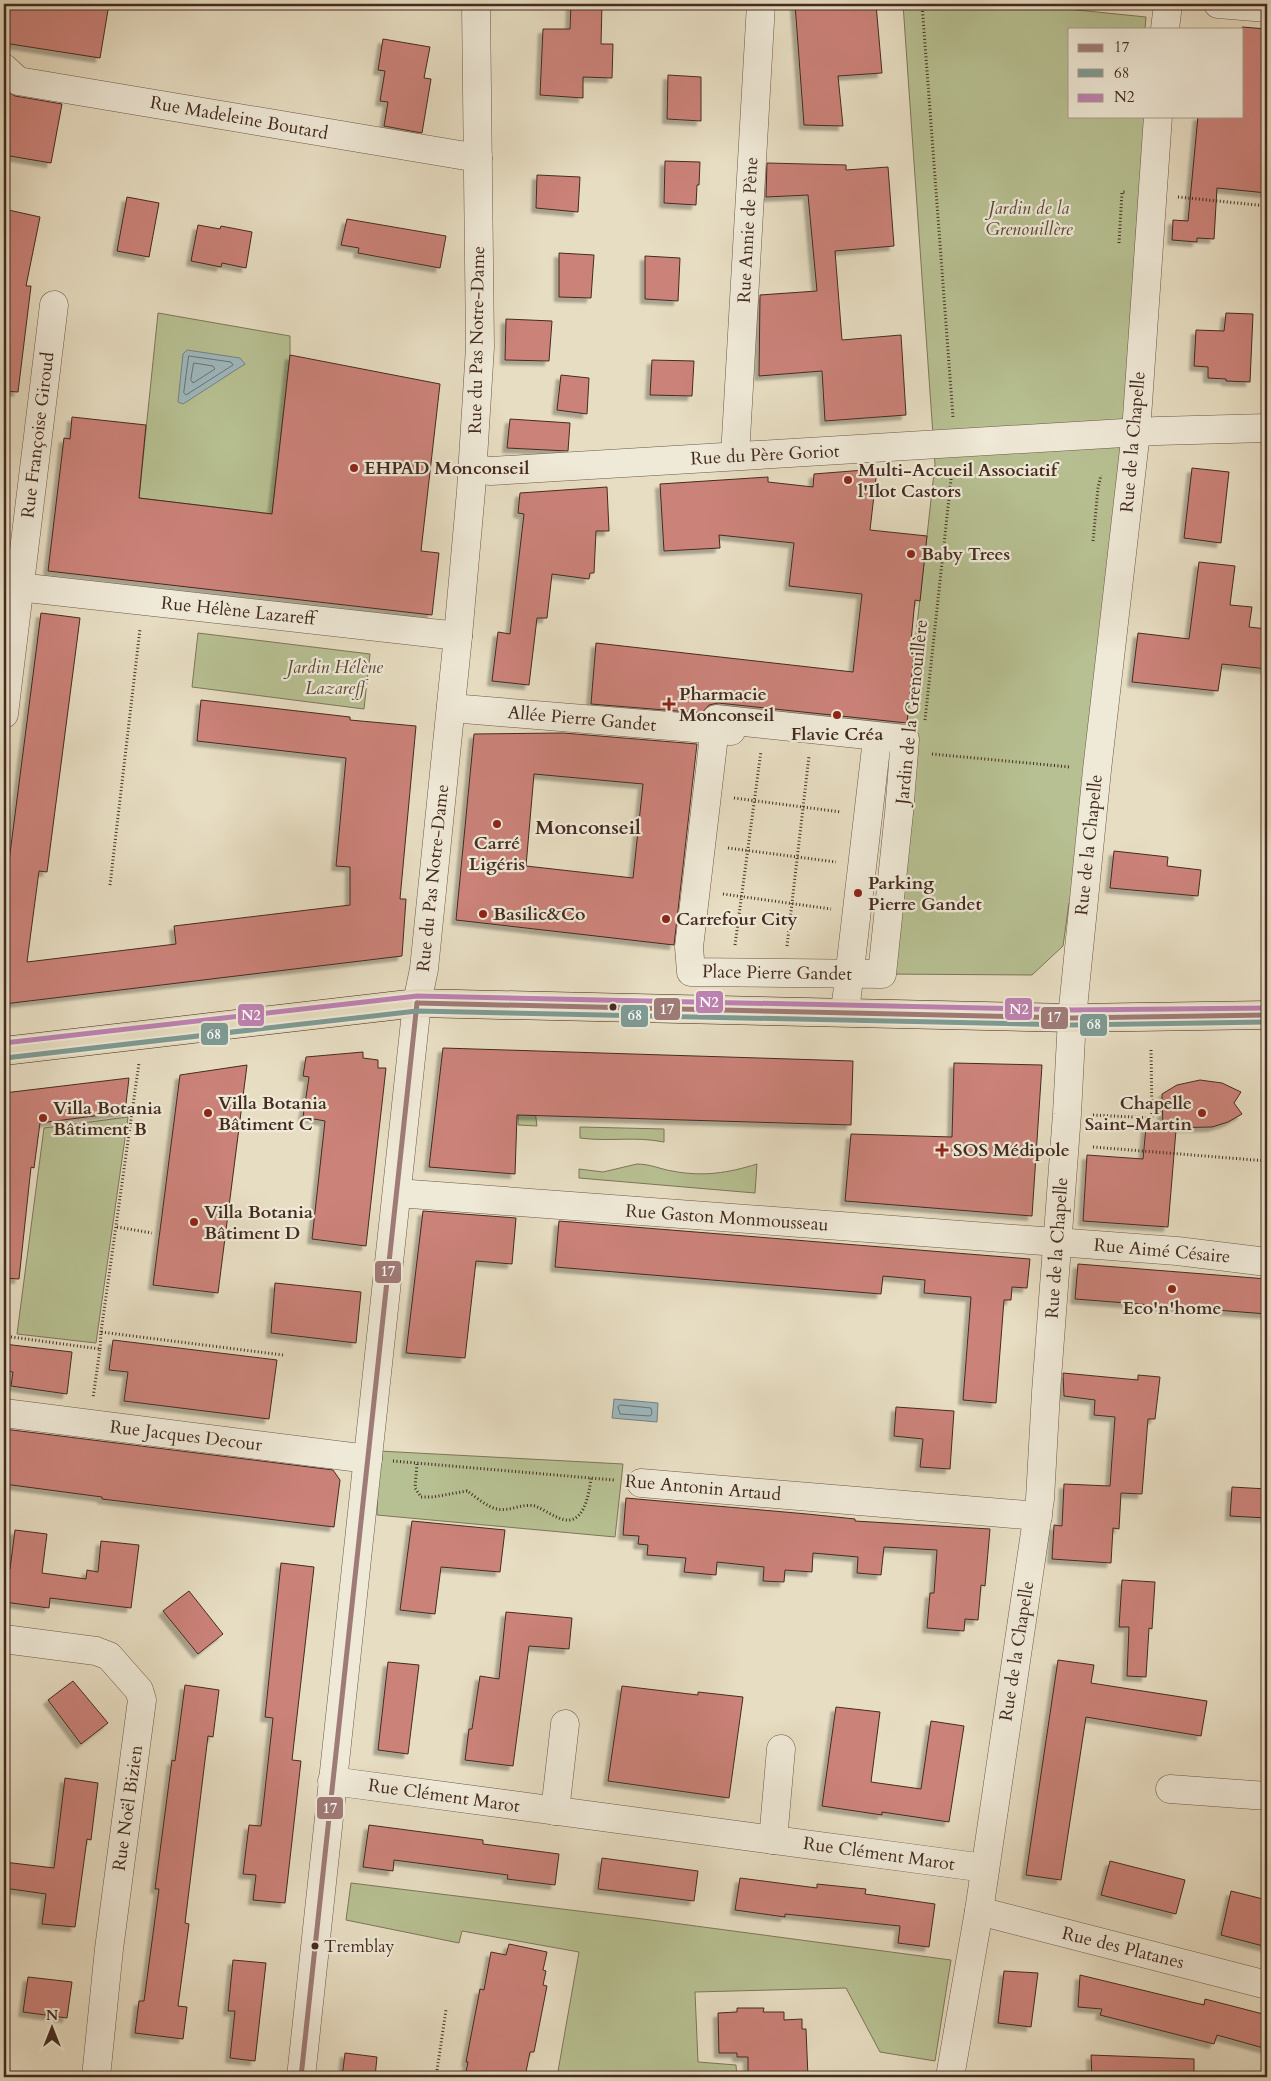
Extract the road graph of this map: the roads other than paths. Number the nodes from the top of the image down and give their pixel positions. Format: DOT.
graph roads {
  1 [pos="476,4"];
  2 [pos="761,4"];
  3 [pos="1168,4"];
  4 [pos="1218,4"];
  5 [pos="1267,8"];
  6 [pos="1165,28"];
  7 [pos="4,68"];
  8 [pos="1158,118"];
  9 [pos="478,158"];
  10 [pos="54,305"];
  11 [pos="1267,428"];
  12 [pos="1136,432"];
  13 [pos="734,456"];
  14 [pos="472,470"];
  15 [pos="18,587"];
  16 [pos="458,636"];
  17 [pos="451,708"];
  18 [pos="4,714"];
  19 [pos="714,730"];
  20 [pos="876,748"];
  21 [pos="904,750"];
  22 [pos="850,974"];
  23 [pos="417,1003"];
  24 [pos="845,1012"];
  25 [pos="1267,1015"];
  26 [pos="1072,1018"];
  27 [pos="4,1051"];
  28 [pos="397,1193"];
  29 [pos="1057,1242"];
  30 [pos="1267,1262"];
  31 [pos="4,1413"];
  32 [pos="368,1459"];
  33 [pos="641,1483"];
  34 [pos="1038,1516"];
  35 [pos="4,1639"];
  36 [pos="565,1724"];
  37 [pos="781,1749"];
  38 [pos="332,1781"];
  39 [pos="1170,1789"];
  40 [pos="1267,1796"];
  41 [pos="555,1811"];
  42 [pos="773,1840"];
  43 [pos="985,1868"];
  44 [pos="979,1911"];
  45 [pos="1267,1985"];
  46 [pos="96,2077"];
  47 [pos="302,2077"];
  48 [pos="950,2077"];
  1 -- 9 [label="street, Rue du Pas Notre-Dame"];
  2 -- 13 [label="street, Rue Annie de Pène"];
  3 -- 6 [label="street"];
  4 -- 5 [label="street"];
  7 -- 9 [label="street, Rue Madeleine Boutard"];
  8 -- 12 [label="street, Rue de la Chapelle"];
  9 -- 14 [label="street, Rue du Pas Notre-Dame"];
  10 -- 15 [label="street, Rue Françoise Giroud"];
  11 -- 12 [label="street, Rue du Père Goriot"];
  12 -- 13 [label="street, Rue du Père Goriot"];
  12 -- 26 [label="street, Rue de la Chapelle"];
  13 -- 14 [label="street, Rue du Père Goriot"];
  14 -- 16 [label="street, Rue du Pas Notre-Dame"];
  15 -- 16 [label="street, Rue Hélène Lazareff"];
  15 -- 18 [label="street, Rue Françoise Giroud"];
  16 -- 17 [label="street, Rue du Pas Notre-Dame"];
  17 -- 19 [label="street, Allée Pierre Gandet"];
  17 -- 23 [label="street, Rue du Pas Notre-Dame"];
  19 -- 20 [label="street"];
  19 -- 21 [label="street"];
  19 -- 22 [label="street, Place Pierre Gandet"];
  20 -- 21 [label="street"];
  20 -- 22 [label="street"];
  21 -- 22 [label="street, Place Pierre Gandet"];
  22 -- 24 [label="street"];
  23 -- 24 [label="main road"];
  23 -- 27 [label="main road"];
  23 -- 28 [label="street, Rue du Pas Notre-Dame"];
  24 -- 26 [label="main road"];
  25 -- 26 [label="main road"];
  26 -- 29 [label="street, Rue de la Chapelle"];
  28 -- 29 [label="street, Rue Gaston Monmousseau"];
  28 -- 32 [label="street, Rue du Pas Notre-Dame"];
  29 -- 30 [label="street, Rue Aimé Césaire"];
  29 -- 34 [label="street, Rue de la Chapelle"];
  31 -- 32 [label="street, Rue Jacques Decour"];
  32 -- 38 [label="street, Rue du Pas Notre-Dame"];
  33 -- 34 [label="street, Rue Antonin Artaud"];
  34 -- 43 [label="street, Rue de la Chapelle"];
  35 -- 46 [label="street, Rue Noël Bizien"];
  36 -- 41 [label="street"];
  37 -- 42 [label="street"];
  38 -- 41 [label="street, Rue Clément Marot"];
  38 -- 47 [label="street, Rue du Pas Notre-Dame"];
  39 -- 40 [label="street"];
  41 -- 42 [label="street, Rue Clément Marot"];
  42 -- 43 [label="street, Rue Clément Marot"];
  43 -- 44 [label="street, Rue de la Chapelle"];
  44 -- 45 [label="street, Rue des Platanes"];
  44 -- 48 [label="street, Rue de la Chapelle"];
}
